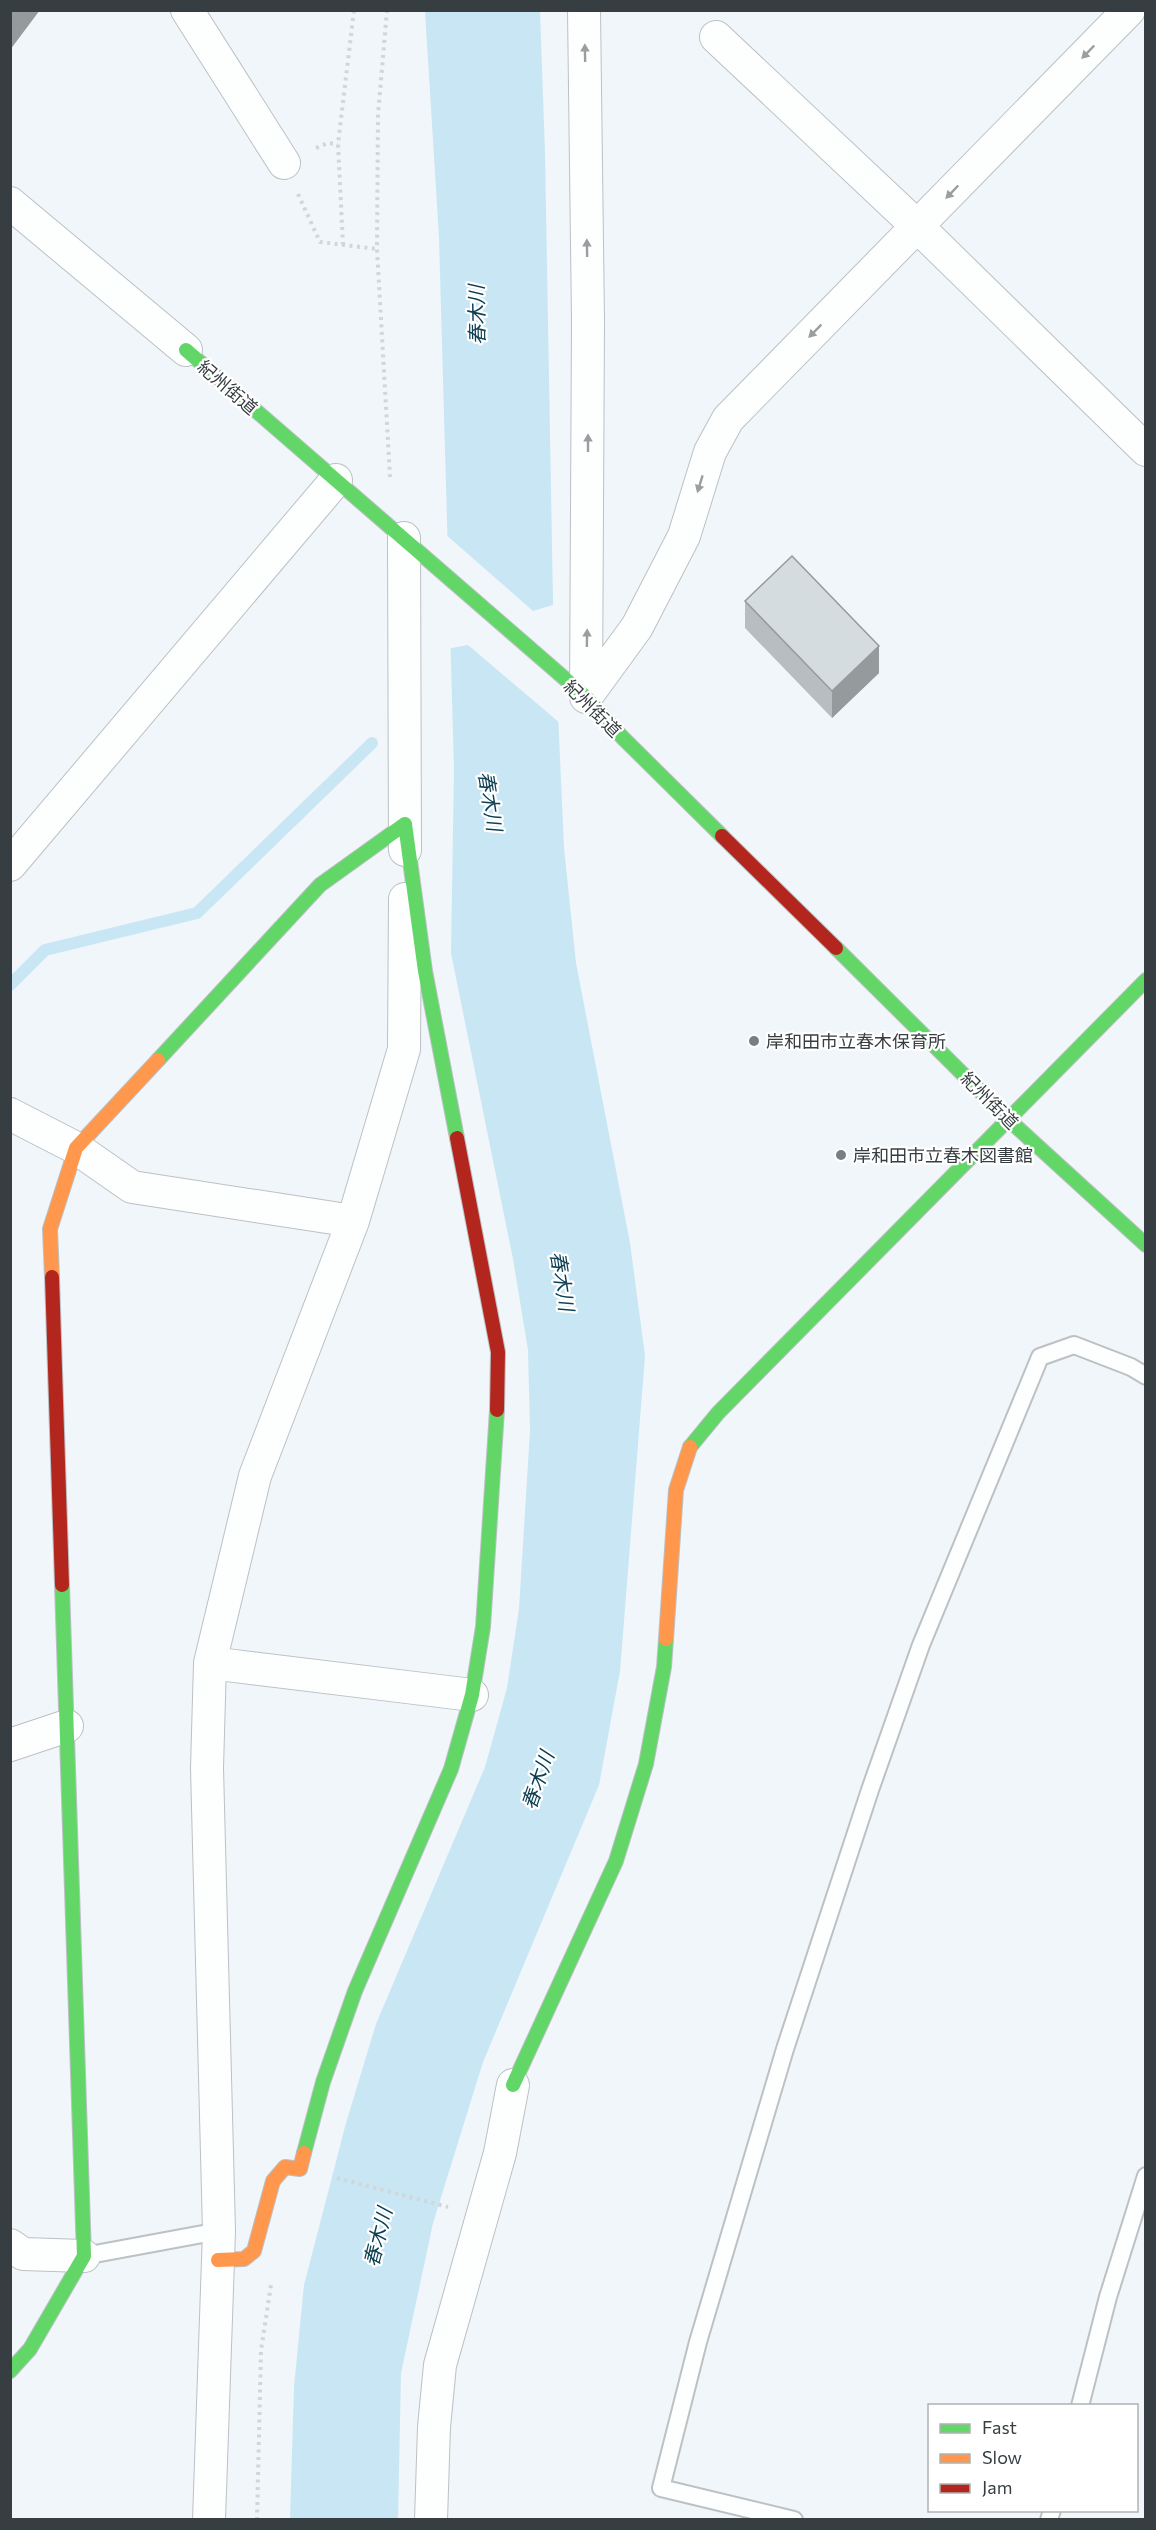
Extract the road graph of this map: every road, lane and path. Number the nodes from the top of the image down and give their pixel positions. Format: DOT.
graph roads {
  1 [pos="187,10"];
  2 [pos="354,10"];
  3 [pos="387,10"];
  4 [pos="584,10"];
  5 [pos="1129,10"];
  6 [pos="716,37"];
  7 [pos="338,144"];
  8 [pos="284,163"];
  9 [pos="10,204"];
  10 [pos="918,227"];
  11 [pos="343,245"];
  12 [pos="377,249"];
  13 [pos="186,350"];
  14 [pos="1146,450"];
  15 [pos="336,480"];
  16 [pos="406,541"];
  17 [pos="579,691"];
  18 [pos="405,824"];
  19 [pos="10,865"];
  20 [pos="1146,980"];
  21 [pos="10,1114"];
  22 [pos="1009,1120"];
  23 [pos="76,1148"];
  24 [pos="353,1221"];
  25 [pos="1146,1245"];
  26 [pos="1146,1376"];
  27 [pos="210,1663"];
  28 [pos="472,1695"];
  29 [pos="67,1726"];
  30 [pos="10,1745"];
  31 [pos="513,2085"];
  32 [pos="300,2169"];
  33 [pos="1146,2175"];
  34 [pos="453,2208"];
  35 [pos="10,2245"];
  36 [pos="218,2246"];
  37 [pos="84,2256"];
  38 [pos="272,2282"];
  39 [pos="10,2371"];
  40 [pos="1081,2404"];
  41 [pos="209,2520"];
  42 [pos="257,2520"];
  43 [pos="431,2520"];
  44 [pos="794,2520"];
  1 -- 8 [label="street"];
  2 -- 7 [label="path"];
  3 -- 12 [label="path"];
  17 -- 4 [label="street, one-way"];
  5 -- 10 [label="street, one-way"];
  6 -- 10 [label="street"];
  7 -- 8 [label="path"];
  7 -- 11 [label="path"];
  8 -- 11 [label="path"];
  9 -- 13 [label="street, 紀州街道"];
  10 -- 14 [label="street"];
  10 -- 17 [label="street, one-way"];
  11 -- 12 [label="path"];
  12 -- 16 [label="path"];
  13 -- 15 [label="street, 紀州街道"];
  15 -- 16 [label="street, 紀州街道"];
  15 -- 19 [label="street"];
  16 -- 17 [label="street, 紀州街道"];
  16 -- 18 [label="street"];
  17 -- 22 [label="street, 紀州街道"];
  18 -- 23 [label="street"];
  18 -- 24 [label="street"];
  18 -- 28 [label="street"];
  20 -- 22 [label="street"];
  21 -- 23 [label="street"];
  22 -- 25 [label="street, 紀州街道"];
  22 -- 31 [label="street"];
  23 -- 24 [label="street"];
  23 -- 29 [label="street"];
  24 -- 27 [label="street"];
  26 -- 44 [label="lane"];
  27 -- 28 [label="street"];
  27 -- 36 [label="street"];
  28 -- 32 [label="street"];
  29 -- 30 [label="street"];
  29 -- 37 [label="street"];
  31 -- 43 [label="street"];
  32 -- 34 [label="path"];
  32 -- 36 [label="street"];
  33 -- 40 [label="lane"];
  35 -- 37 [label="street"];
  36 -- 37 [label="lane"];
  36 -- 41 [label="street"];
  37 -- 39 [label="street"];
  38 -- 42 [label="path"];
}
